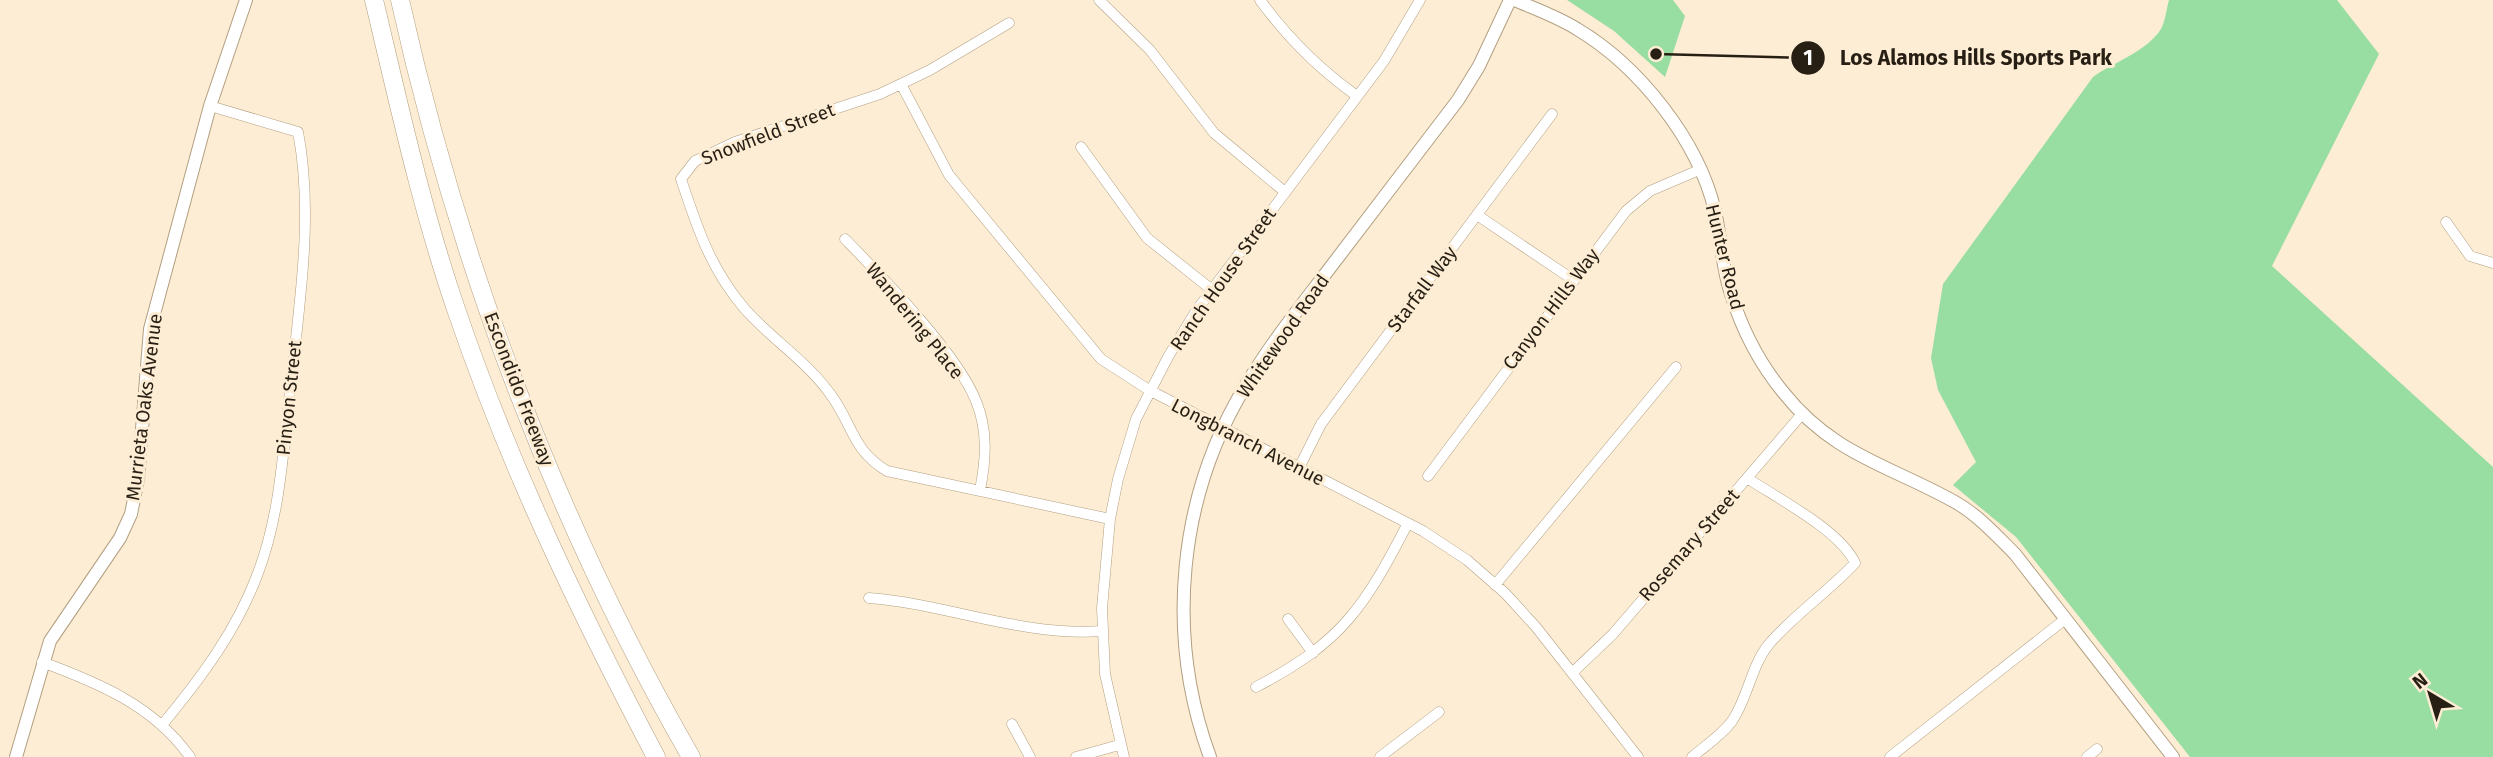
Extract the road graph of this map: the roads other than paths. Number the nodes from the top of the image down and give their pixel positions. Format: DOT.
graph roads {
  1 [pos="246,0"];
  2 [pos="374,0"];
  3 [pos="400,0"];
  4 [pos="1099,0"];
  5 [pos="1260,0"];
  6 [pos="1420,0"];
  7 [pos="1512,0"];
  8 [pos="1009,23"];
  9 [pos="901,84"];
  10 [pos="1357,96"];
  11 [pos="210,106"];
  12 [pos="1552,114"];
  13 [pos="1081,147"];
  14 [pos="1699,170"];
  15 [pos="1285,192"];
  16 [pos="1477,215"];
  17 [pos="2446,222"];
  18 [pos="845,239"];
  19 [pos="2493,263"];
  20 [pos="1572,279"];
  21 [pos="1212,290"];
  22 [pos="1676,367"];
  23 [pos="1149,390"];
  24 [pos="1802,414"];
  25 [pos="1222,429"];
  26 [pos="1299,468"];
  27 [pos="1428,476"];
  28 [pos="1747,478"];
  29 [pos="980,490"];
  30 [pos="1110,519"];
  31 [pos="1408,523"];
  32 [pos="1495,584"];
  33 [pos="869,598"];
  34 [pos="1287,619"];
  35 [pos="2064,620"];
  36 [pos="1102,631"];
  37 [pos="1313,653"];
  38 [pos="42,662"];
  39 [pos="1573,672"];
  40 [pos="1256,687"];
  41 [pos="1438,712"];
  42 [pos="1012,724"];
  43 [pos="162,725"];
  44 [pos="1119,745"];
  45 [pos="2097,749"];
  46 [pos="16,757"];
  47 [pos="190,757"];
  48 [pos="656,757"];
  49 [pos="691,757"];
  50 [pos="1030,757"];
  51 [pos="1076,757"];
  52 [pos="1124,757"];
  53 [pos="1210,757"];
  54 [pos="1381,757"];
  55 [pos="1638,757"];
  56 [pos="1692,757"];
  57 [pos="1890,757"];
  58 [pos="2087,757"];
  59 [pos="2173,757"];
  1 -- 11 [label="street, Murrieta Oaks Avenue"];
  2 -- 48 [label="highway, Escondido Freeway"];
  3 -- 49 [label="highway, Escondido Freeway"];
  4 -- 15 [label="street"];
  5 -- 10 [label="street"];
  6 -- 10 [label="street, Ranch House Street"];
  7 -- 14 [label="street, Hunter Road"];
  7 -- 25 [label="street, Whitewood Road"];
  8 -- 9 [label="street, Snowfield Street"];
  9 -- 23 [label="street, Longbranch Avenue"];
  9 -- 29 [label="street, Snowfield Street"];
  10 -- 15 [label="street, Ranch House Street"];
  11 -- 38 [label="street, Murrieta Oaks Avenue"];
  11 -- 43 [label="street, Pinyon Street"];
  12 -- 16 [label="street, Starfall Way"];
  13 -- 21 [label="street"];
  14 -- 20 [label="street, Canyon Hills Way"];
  14 -- 24 [label="street, Hunter Road"];
  15 -- 21 [label="street, Ranch House Street"];
  16 -- 20 [label="street"];
  16 -- 26 [label="street, Starfall Way"];
  17 -- 19 [label="street"];
  18 -- 29 [label="street, Wandering Place"];
  20 -- 27 [label="street, Canyon Hills Way"];
  21 -- 23 [label="street, Ranch House Street"];
  22 -- 32 [label="street"];
  23 -- 25 [label="street, Longbranch Avenue"];
  23 -- 30 [label="street, Ranch House Street"];
  24 -- 28 [label="street, Rosemary Street"];
  24 -- 35 [label="street, Hunter Road"];
  25 -- 26 [label="street, Longbranch Avenue"];
  25 -- 53 [label="street, Whitewood Road"];
  26 -- 31 [label="street, Longbranch Avenue"];
  28 -- 39 [label="street, Rosemary Street"];
  28 -- 56 [label="street"];
  29 -- 30 [label="street"];
  30 -- 36 [label="street, Ranch House Street"];
  31 -- 32 [label="street, Longbranch Avenue"];
  31 -- 37 [label="street"];
  32 -- 39 [label="street, Longbranch Avenue"];
  33 -- 36 [label="street"];
  34 -- 37 [label="street"];
  35 -- 57 [label="street"];
  35 -- 59 [label="street, Hunter Road"];
  36 -- 44 [label="street, Ranch House Street"];
  37 -- 40 [label="street"];
  38 -- 43 [label="street"];
  38 -- 46 [label="street, Murrieta Oaks Avenue"];
  39 -- 55 [label="street, Longbranch Avenue"];
  41 -- 54 [label="street"];
  42 -- 50 [label="street"];
  43 -- 47 [label="street"];
  44 -- 51 [label="street"];
  44 -- 52 [label="street, Ranch House Street"];
  45 -- 58 [label="street"];
}
